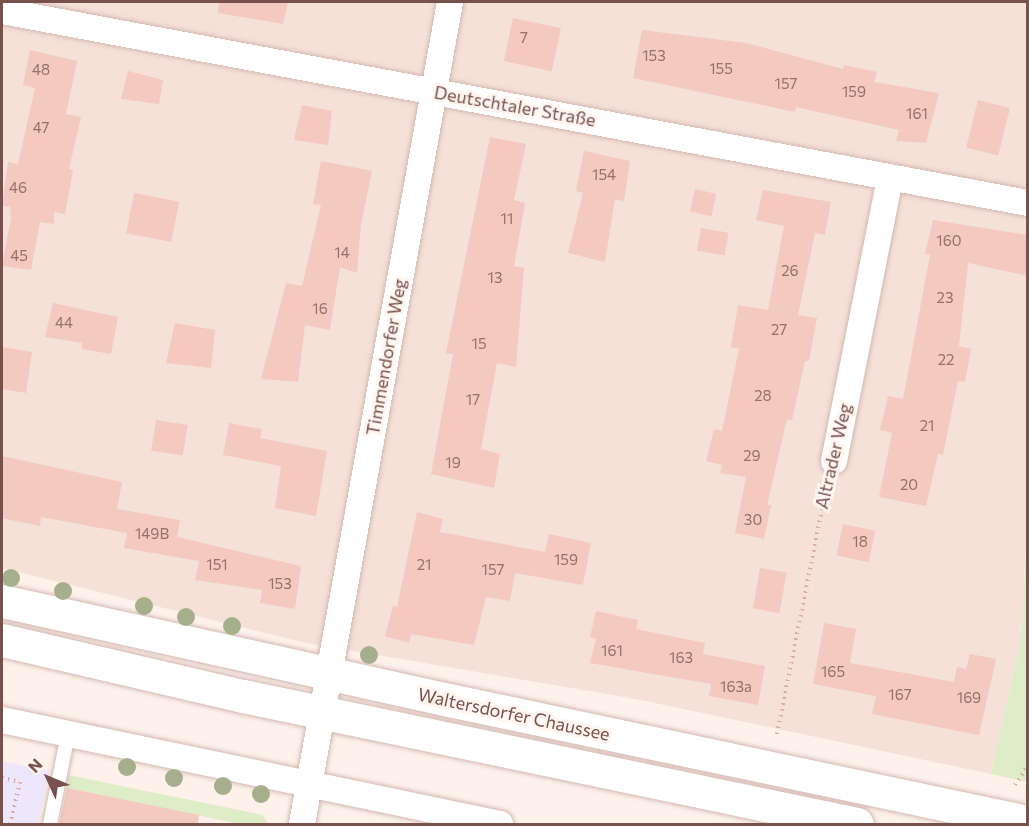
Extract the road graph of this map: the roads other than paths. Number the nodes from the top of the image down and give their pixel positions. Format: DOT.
graph roads {
  1 [pos="450,2"];
  2 [pos="2,13"];
  3 [pos="433,91"];
  4 [pos="890,178"];
  5 [pos="1028,203"];
  6 [pos="834,461"];
  7 [pos="2,601"];
  8 [pos="2,640"];
  9 [pos="330,672"];
  10 [pos="323,713"];
  11 [pos="2,720"];
  12 [pos="68,734"];
  13 [pos="311,785"];
  14 [pos="1028,822"];
  15 [pos="50,825"];
  16 [pos="302,825"];
  17 [pos="500,825"];
  18 [pos="857,825"];
  1 -- 3 [label="street, Timmendorfer Weg"];
  2 -- 3 [label="street, Deutschtaler Straße"];
  3 -- 4 [label="street, Deutschtaler Straße"];
  3 -- 9 [label="street, Timmendorfer Weg"];
  4 -- 5 [label="street, Deutschtaler Straße"];
  4 -- 6 [label="street, Altrader Weg"];
  7 -- 9 [label="main road, Waltersdorfer Chaussee"];
  8 -- 10 [label="main road, Waltersdorfer Chaussee"];
  9 -- 10 [label="street, Timmendorfer Weg"];
  9 -- 14 [label="main road, Waltersdorfer Chaussee"];
  10 -- 13 [label="street, Timmendorfer Weg"];
  10 -- 18 [label="main road, Waltersdorfer Chaussee"];
  11 -- 12 [label="street"];
  12 -- 13 [label="street"];
  12 -- 15 [label="lane"];
  13 -- 16 [label="street, Timmendorfer Weg"];
  13 -- 17 [label="street"];
}
